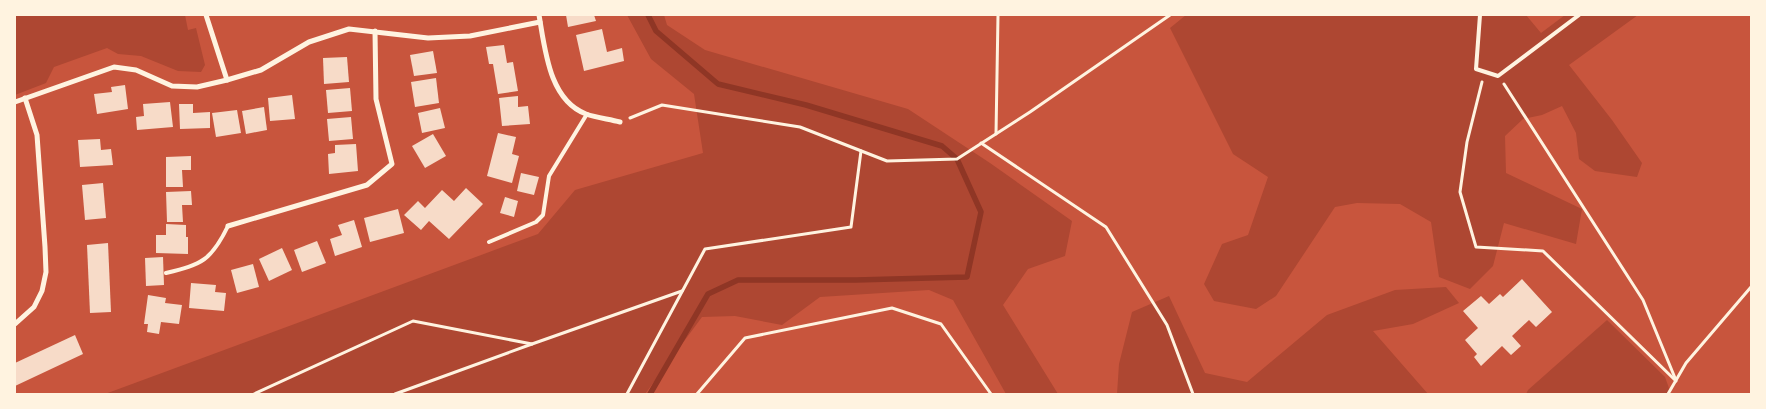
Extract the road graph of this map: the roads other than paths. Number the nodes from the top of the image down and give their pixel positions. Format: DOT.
graph roads {
  1 [pos="206,15"];
  2 [pos="539,15"];
  3 [pos="1480,15"];
  4 [pos="1577,15"];
  5 [pos="540,22"];
  6 [pos="375,31"];
  7 [pos="227,80"];
  8 [pos="25,98"];
  9 [pos="15,102"];
  10 [pos="586,114"];
  11 [pos="620,122"];
  12 [pos="228,226"];
  13 [pos="489,242"];
  14 [pos="166,273"];
  15 [pos="15,324"];
  1 -- 7 [label="street"];
  2 -- 5 [label="street"];
  3 -- 4 [label="lane"];
  5 -- 6 [label="street"];
  5 -- 10 [label="street"];
  6 -- 7 [label="street"];
  6 -- 12 [label="street"];
  7 -- 8 [label="street"];
  8 -- 9 [label="street"];
  8 -- 15 [label="street"];
  10 -- 11 [label="street"];
  10 -- 13 [label="lane"];
  12 -- 14 [label="lane"];
}
